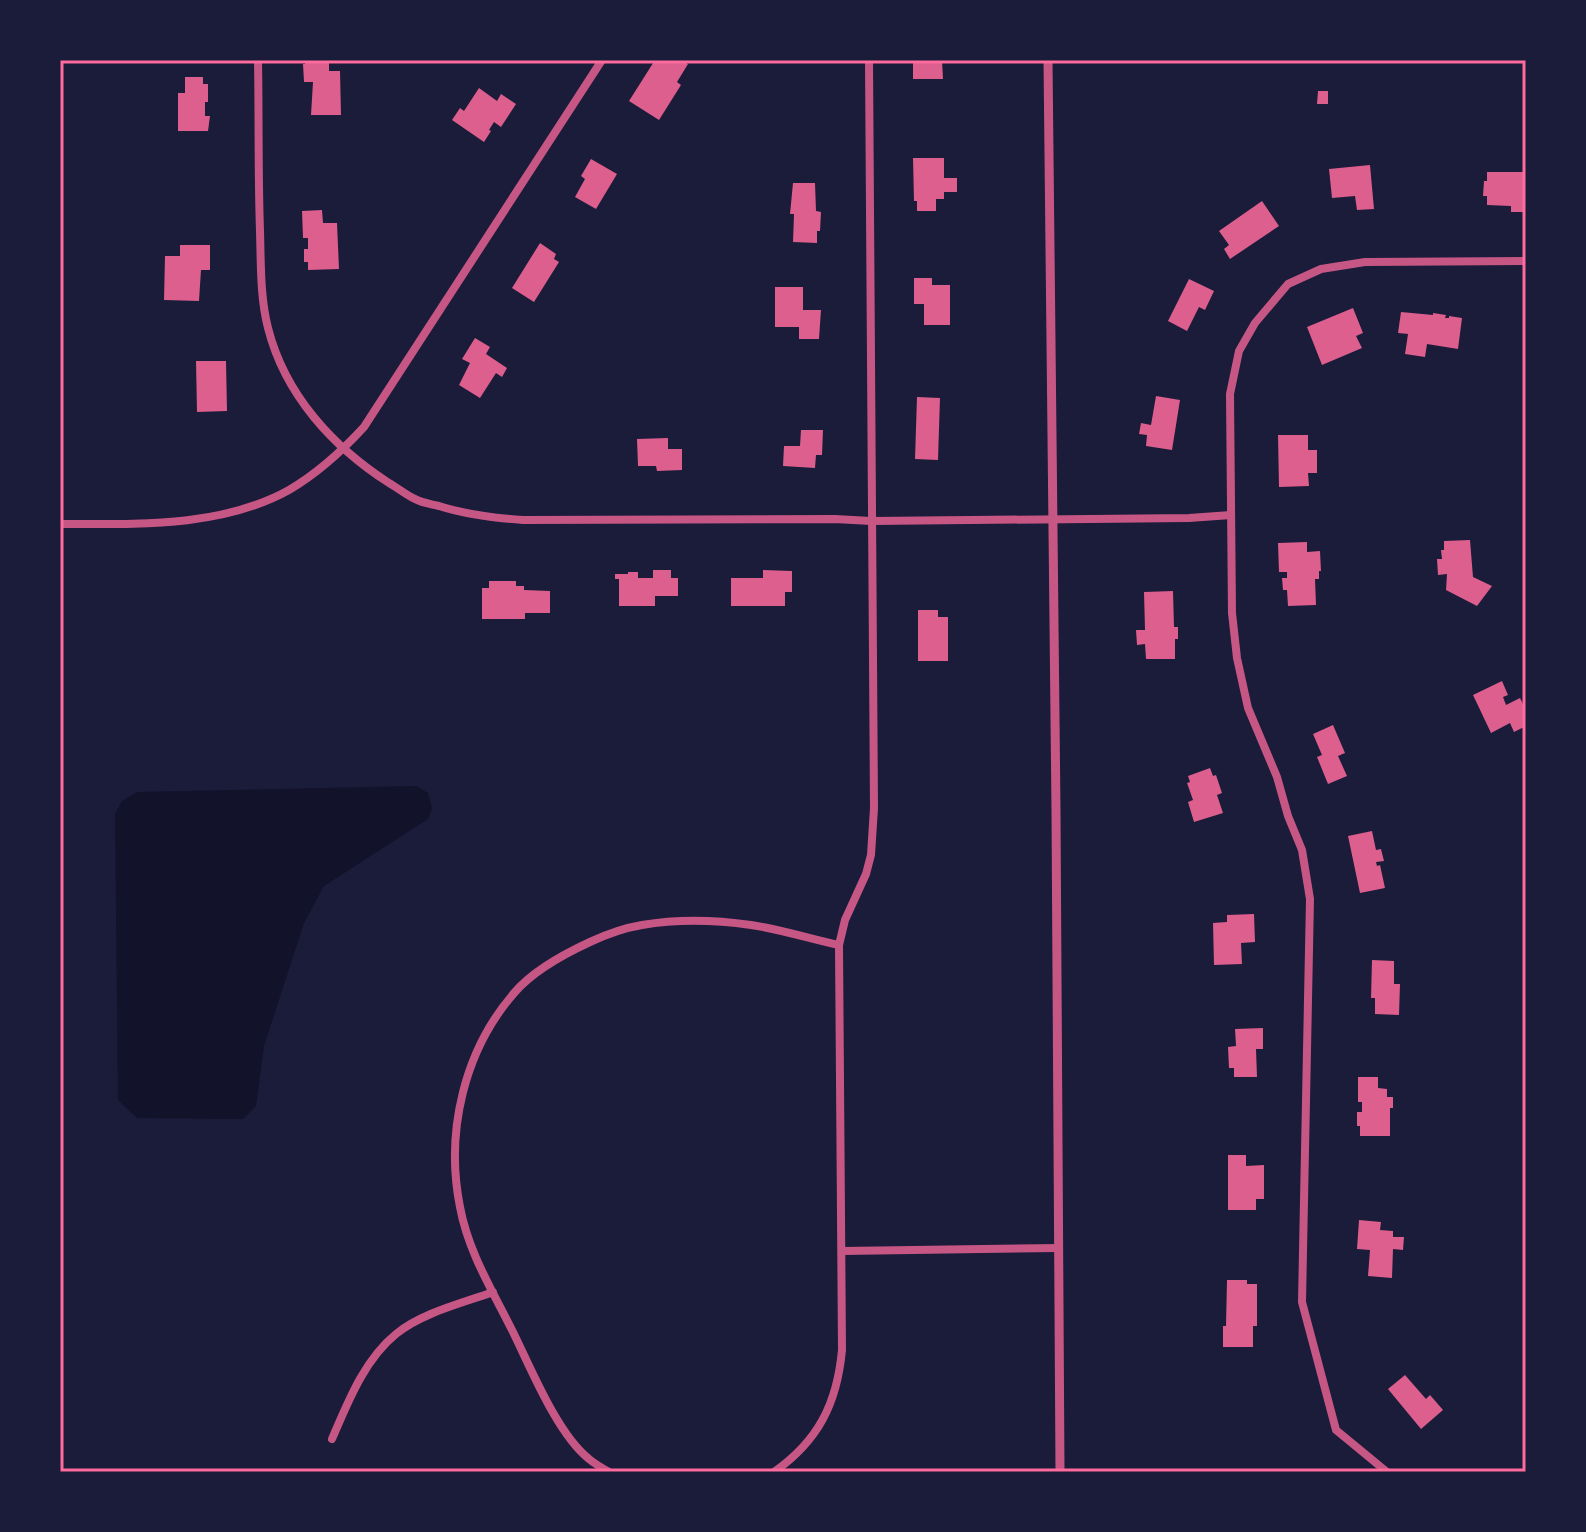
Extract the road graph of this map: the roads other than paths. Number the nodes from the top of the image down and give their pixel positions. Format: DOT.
graph roads {
  1 [pos="258,60"];
  2 [pos="602,60"];
  3 [pos="869,60"];
  4 [pos="1048,60"];
  5 [pos="1526,261"];
  6 [pos="343,450"];
  7 [pos="1231,515"];
  8 [pos="1054,520"];
  9 [pos="871,521"];
  10 [pos="60,524"];
  11 [pos="839,945"];
  12 [pos="1059,1248"];
  13 [pos="842,1251"];
  14 [pos="493,1292"];
  15 [pos="332,1439"];
  16 [pos="609,1472"];
  17 [pos="774,1472"];
  18 [pos="1060,1472"];
  19 [pos="1387,1472"];
  1 -- 6 [label="street"];
  2 -- 6 [label="street"];
  3 -- 9 [label="street"];
  4 -- 8 [label="street"];
  5 -- 7 [label="street"];
  6 -- 9 [label="street"];
  6 -- 10 [label="street"];
  7 -- 8 [label="street"];
  7 -- 19 [label="street"];
  8 -- 9 [label="street"];
  8 -- 12 [label="street"];
  9 -- 11 [label="street"];
  11 -- 13 [label="street"];
  11 -- 14 [label="street"];
  12 -- 13 [label="street"];
  12 -- 18 [label="street"];
  13 -- 17 [label="street"];
  14 -- 15 [label="street"];
  14 -- 16 [label="street"];
}
